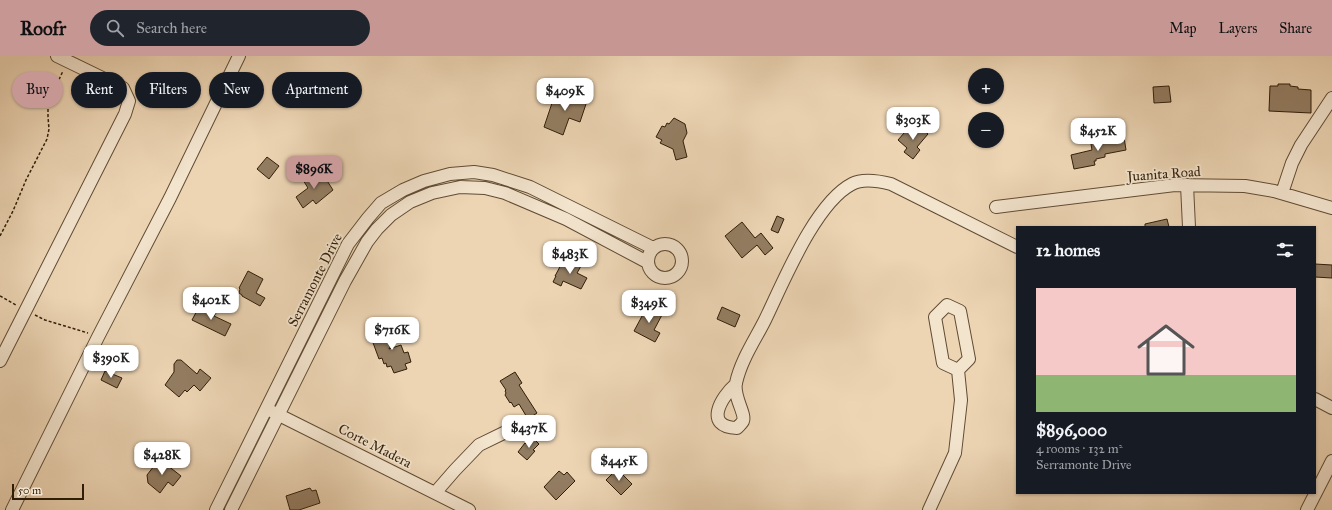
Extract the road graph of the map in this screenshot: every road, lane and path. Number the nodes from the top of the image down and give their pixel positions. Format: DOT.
graph roads {
  1 [pos="57,56"];
  2 [pos="239,56"];
  3 [pos="63,71"];
  4 [pos="1332,98"];
  5 [pos="443,176"];
  6 [pos="1187,185"];
  7 [pos="445,190"];
  8 [pos="1282,194"];
  9 [pos="567,205"];
  10 [pos="996,208"];
  11 [pos="1332,208"];
  12 [pos="561,217"];
  13 [pos="1189,226"];
  14 [pos="0,236"];
  15 [pos="1016,247"];
  16 [pos="653,248"];
  17 [pos="647,262"];
  18 [pos="332,274"];
  19 [pos="345,281"];
  20 [pos="0,296"];
  21 [pos="26,310"];
  22 [pos="98,337"];
  23 [pos="0,361"];
  24 [pos="958,370"];
  25 [pos="736,384"];
  26 [pos="1316,400"];
  27 [pos="1332,408"];
  28 [pos="267,409"];
  29 [pos="279,415"];
  30 [pos="518,426"];
  31 [pos="1332,461"];
  32 [pos="1316,492"];
  33 [pos="435,493"];
  34 [pos="1315,494"];
  35 [pos="12,510"];
  36 [pos="216,510"];
  37 [pos="231,510"];
  38 [pos="469,510"];
  39 [pos="929,510"];
  40 [pos="1307,510"];
  1 -- 21 [label="street"];
  2 -- 22 [label="street"];
  3 -- 14 [label="path"];
  4 -- 8 [label="street"];
  5 -- 7 [label="street"];
  5 -- 9 [label="street, Serramonte Drive"];
  5 -- 18 [label="street, Serramonte Drive"];
  6 -- 8 [label="street, Juanita Road"];
  6 -- 10 [label="street, Juanita Road"];
  6 -- 13 [label="street"];
  7 -- 12 [label="street, Serramonte Drive"];
  7 -- 19 [label="street, Serramonte Drive"];
  8 -- 11 [label="street, Juanita Road"];
  9 -- 12 [label="street"];
  9 -- 16 [label="street, Serramonte Drive"];
  12 -- 17 [label="street, Serramonte Drive"];
  15 -- 25 [label="street"];
  16 -- 17 [label="street"];
  16 -- 17 [label="street, Serramonte Drive"];
  18 -- 19 [label="street"];
  18 -- 28 [label="street, Serramonte Drive"];
  19 -- 29 [label="street, Serramonte Drive"];
  20 -- 21 [label="path"];
  21 -- 22 [label="path"];
  21 -- 23 [label="street"];
  22 -- 35 [label="street"];
  24 -- 24 [label="street"];
  24 -- 39 [label="street"];
  26 -- 27 [label="street"];
  28 -- 29 [label="street, Corte Madera"];
  28 -- 36 [label="street, Serramonte Drive"];
  29 -- 33 [label="street, Corte Madera"];
  29 -- 37 [label="street, Serramonte Drive"];
  30 -- 33 [label="street"];
  31 -- 32 [label="street"];
  33 -- 38 [label="street, Corte Madera"];
  34 -- 40 [label="street"];
}
